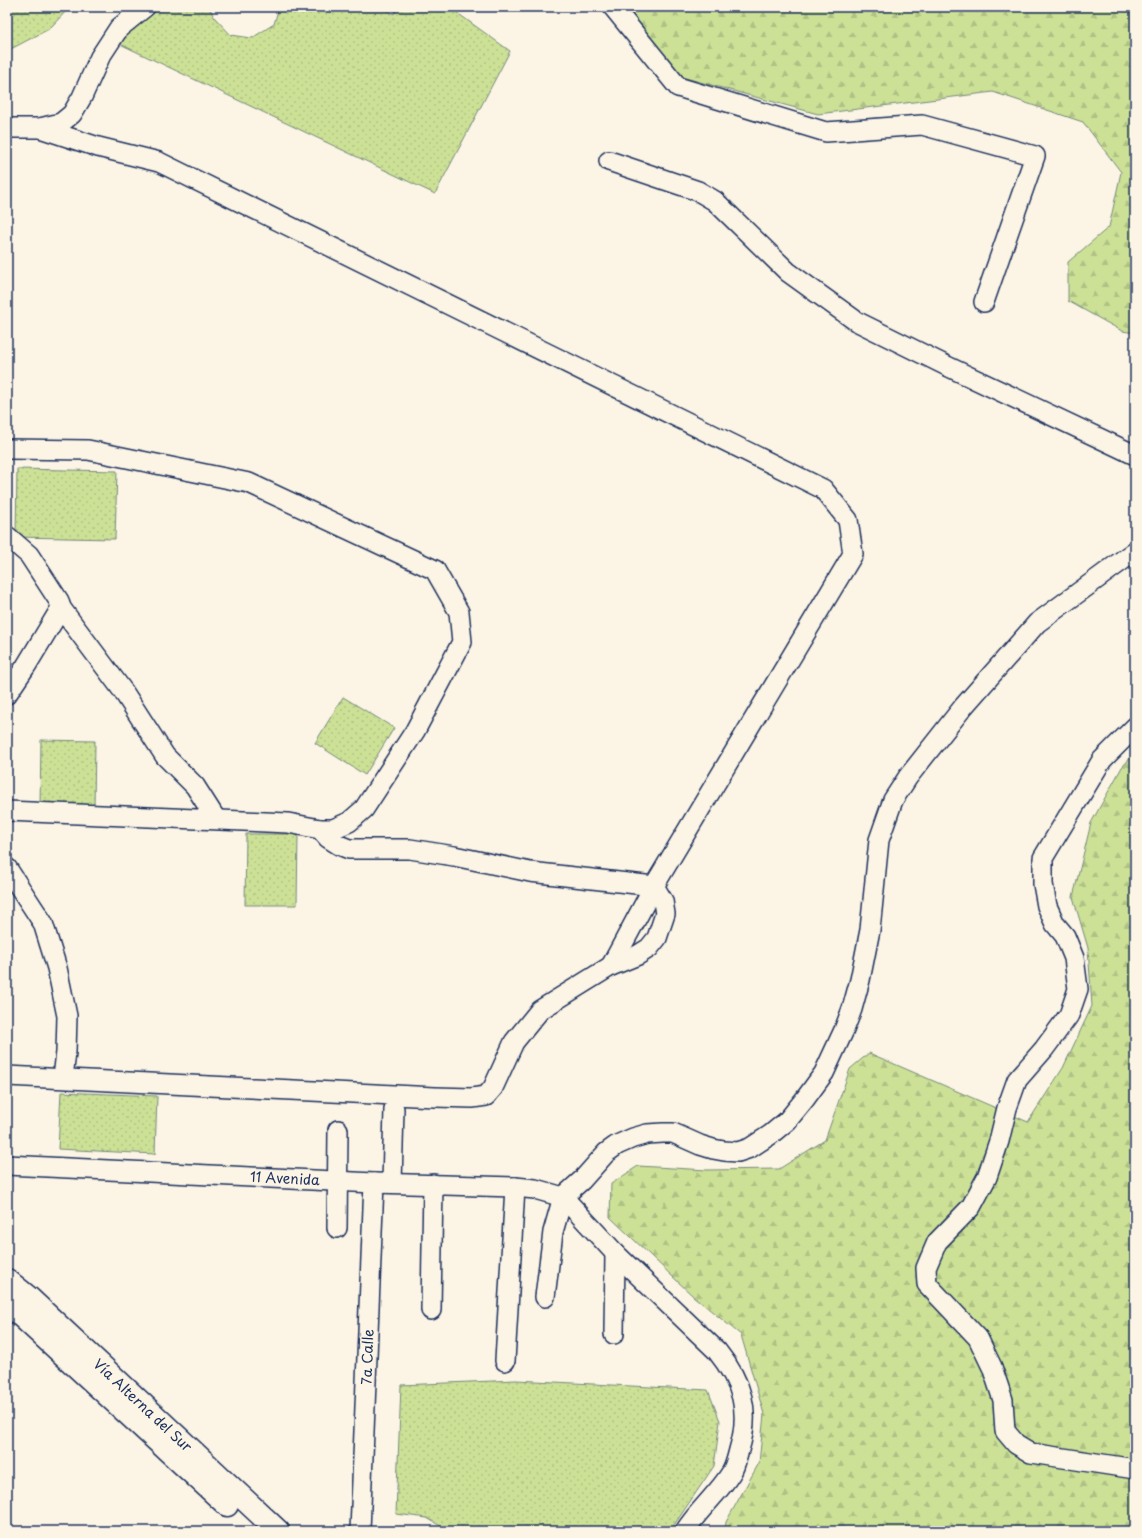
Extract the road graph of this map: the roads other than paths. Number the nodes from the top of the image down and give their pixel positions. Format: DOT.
graph roads {
  1 [pos="145,7"];
  2 [pos="613,7"];
  3 [pos="7,128"];
  4 [pos="40,128"];
  5 [pos="609,162"];
  6 [pos="984,302"];
  7 [pos="7,449"];
  8 [pos="1135,455"];
  9 [pos="7,536"];
  10 [pos="1133,557"];
  11 [pos="61,608"];
  12 [pos="7,694"];
  13 [pos="1135,727"];
  14 [pos="7,811"];
  15 [pos="216,820"];
  16 [pos="320,829"];
  17 [pos="7,868"];
  18 [pos="654,886"];
  19 [pos="610,966"];
  20 [pos="7,1076"];
  21 [pos="63,1078"];
  22 [pos="394,1109"];
  23 [pos="338,1130"];
  24 [pos="7,1165"];
  25 [pos="337,1180"];
  26 [pos="383,1183"];
  27 [pos="433,1184"];
  28 [pos="515,1187"];
  29 [pos="562,1198"];
  30 [pos="337,1228"];
  31 [pos="615,1253"];
  32 [pos="7,1280"];
  33 [pos="545,1297"];
  34 [pos="7,1303"];
  35 [pos="431,1310"];
  36 [pos="614,1334"];
  37 [pos="505,1361"];
  38 [pos="1135,1469"];
  39 [pos="256,1531"];
  40 [pos="278,1531"];
  41 [pos="360,1531"];
  42 [pos="685,1531"];
  1 -- 4 [label="street"];
  2 -- 6 [label="street"];
  3 -- 4 [label="street"];
  4 -- 18 [label="street"];
  5 -- 8 [label="street"];
  7 -- 16 [label="street"];
  9 -- 11 [label="street"];
  10 -- 29 [label="street"];
  11 -- 12 [label="street"];
  11 -- 15 [label="street"];
  13 -- 38 [label="street"];
  14 -- 15 [label="street"];
  15 -- 16 [label="street"];
  16 -- 18 [label="street"];
  17 -- 21 [label="street"];
  18 -- 19 [label="street"];
  18 -- 19 [label="street"];
  19 -- 21 [label="street"];
  20 -- 21 [label="street"];
  22 -- 26 [label="street, 7a Calle"];
  23 -- 25 [label="street"];
  24 -- 25 [label="street, 11 Avenida"];
  25 -- 26 [label="street, 11 Avenida"];
  25 -- 30 [label="street"];
  26 -- 27 [label="street, 11 Avenida"];
  26 -- 41 [label="street, 7a Calle"];
  27 -- 28 [label="street, 11 Avenida"];
  27 -- 35 [label="street"];
  28 -- 29 [label="street, 11 Avenida"];
  28 -- 37 [label="street"];
  29 -- 31 [label="street"];
  29 -- 33 [label="street"];
  31 -- 36 [label="street"];
  31 -- 42 [label="street"];
  32 -- 40 [label="highway, Vía Alterna del Sur"];
  34 -- 39 [label="highway, Vía Alterna del Sur"];
}
